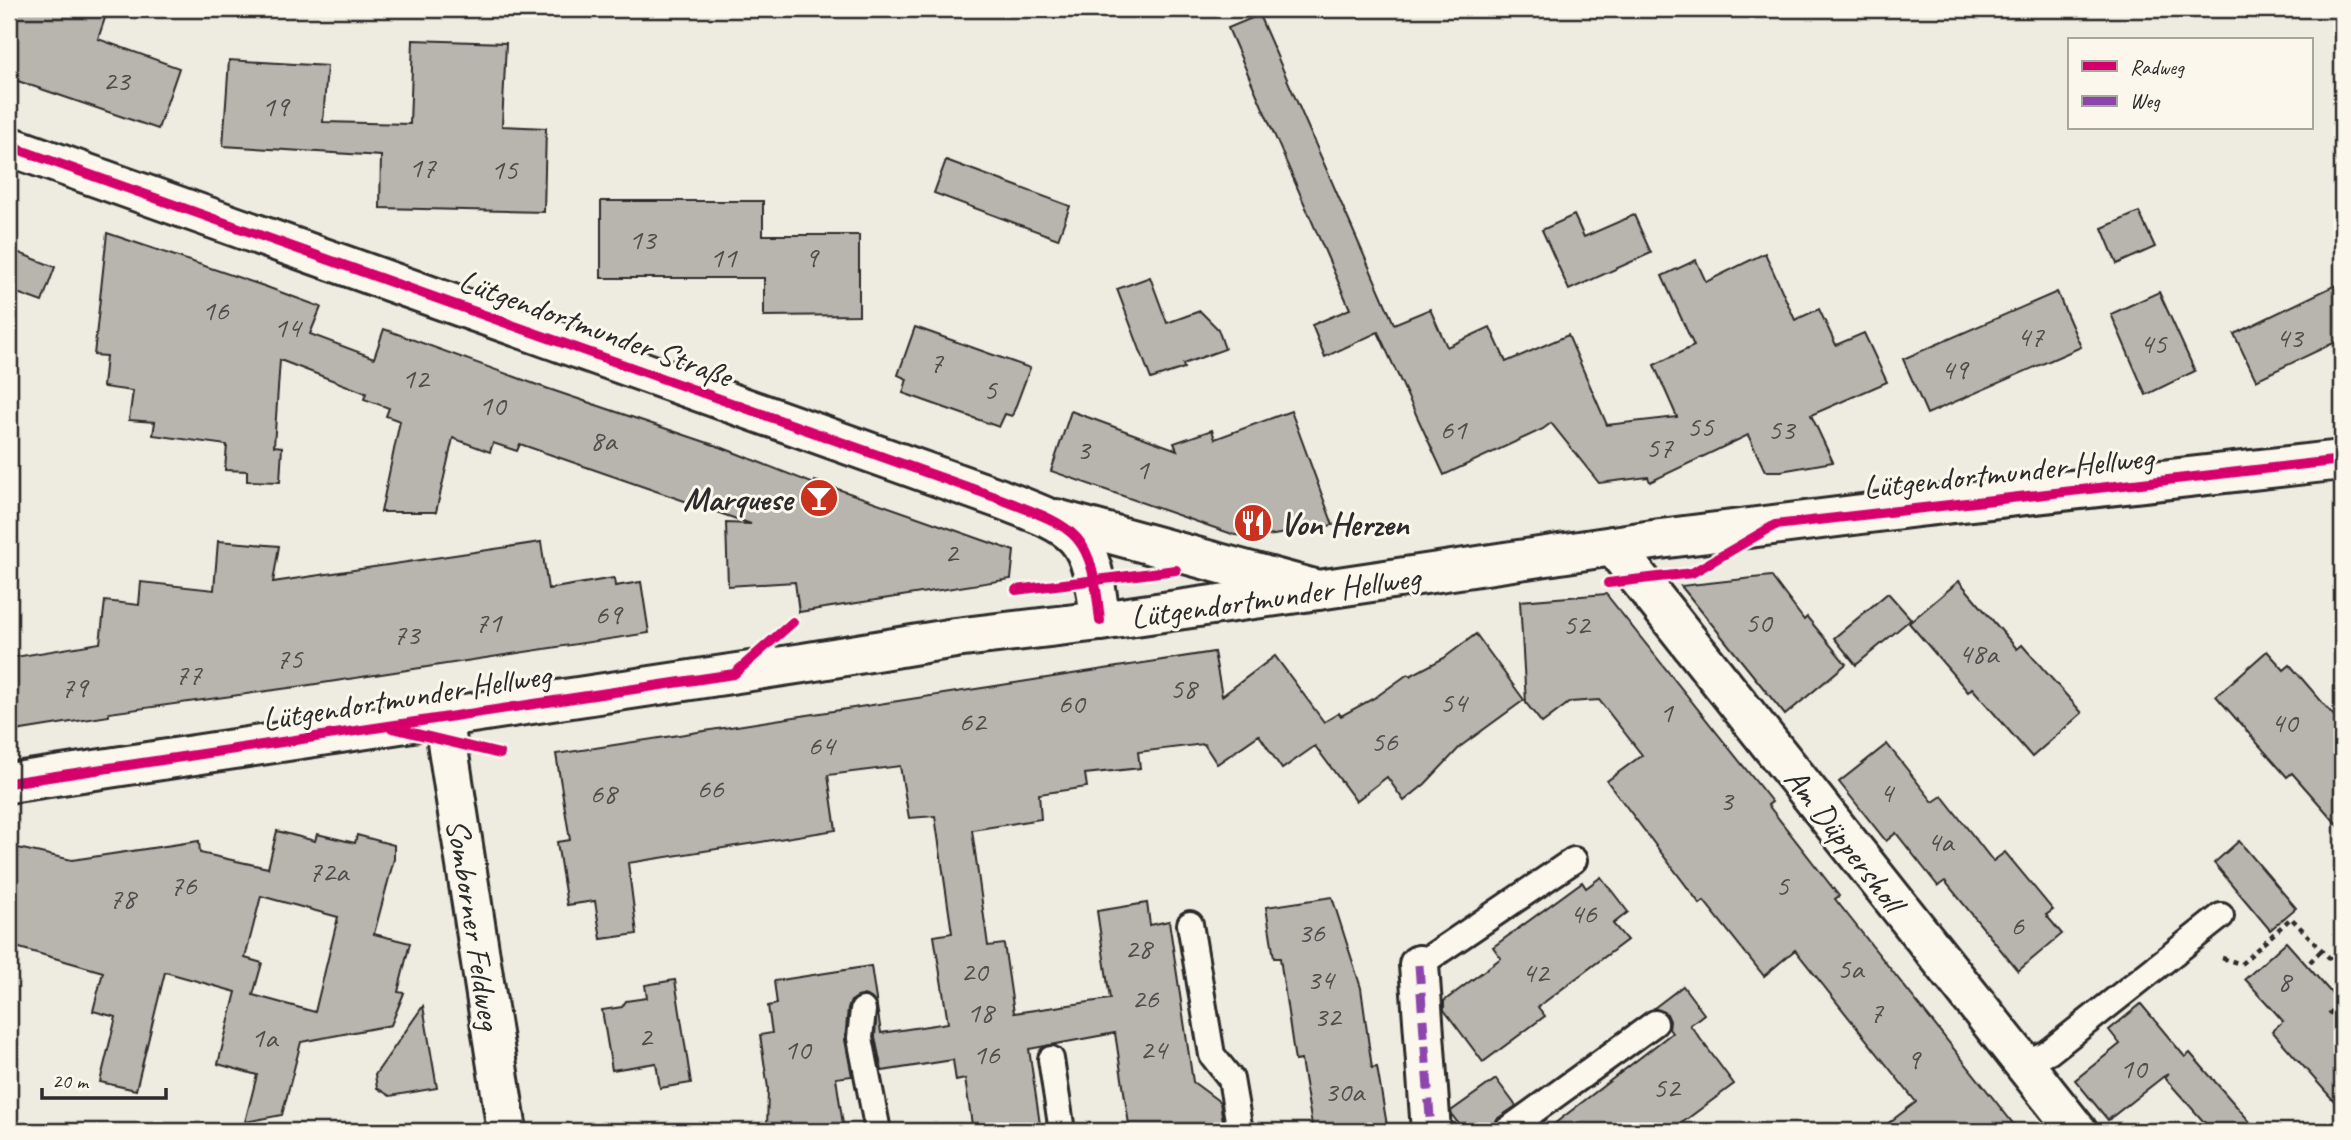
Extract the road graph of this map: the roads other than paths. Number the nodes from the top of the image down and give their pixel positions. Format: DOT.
graph roads {
  1 [pos="9,146"];
  2 [pos="2342,460"];
  3 [pos="1044,516"];
  4 [pos="1612,546"];
  5 [pos="1318,590"];
  6 [pos="1100,621"];
  7 [pos="443,716"];
  8 [pos="9,783"];
  9 [pos="1574,860"];
  10 [pos="2221,916"];
  11 [pos="1189,923"];
  12 [pos="1419,965"];
  13 [pos="863,1010"];
  14 [pos="1655,1023"];
  15 [pos="1051,1059"];
  16 [pos="2023,1064"];
  17 [pos="507,1131"];
  18 [pos="878,1131"];
  19 [pos="1062,1131"];
  20 [pos="1240,1131"];
  21 [pos="1431,1131"];
  22 [pos="1506,1131"];
  23 [pos="2077,1131"];
  1 -- 3 [label="street, Lütgendortmunder Straße"];
  2 -- 4 [label="street, Lütgendortmunder Hellweg"];
  3 -- 5 [label="street"];
  3 -- 6 [label="street, Lütgendortmunder Straße"];
  4 -- 5 [label="street, Lütgendortmunder Hellweg"];
  4 -- 16 [label="street, Am Düppersholl"];
  5 -- 6 [label="street, Lütgendortmunder Hellweg"];
  6 -- 7 [label="street, Lütgendortmunder Hellweg"];
  7 -- 8 [label="street, Lütgendortmunder Hellweg"];
  7 -- 17 [label="street, Somborner Feldweg"];
  9 -- 12 [label="lane"];
  10 -- 16 [label="lane"];
  11 -- 20 [label="lane"];
  12 -- 21 [label="street"];
  13 -- 18 [label="lane"];
  14 -- 22 [label="lane"];
  15 -- 19 [label="lane"];
  16 -- 23 [label="street, Am Düppersholl"];
}
